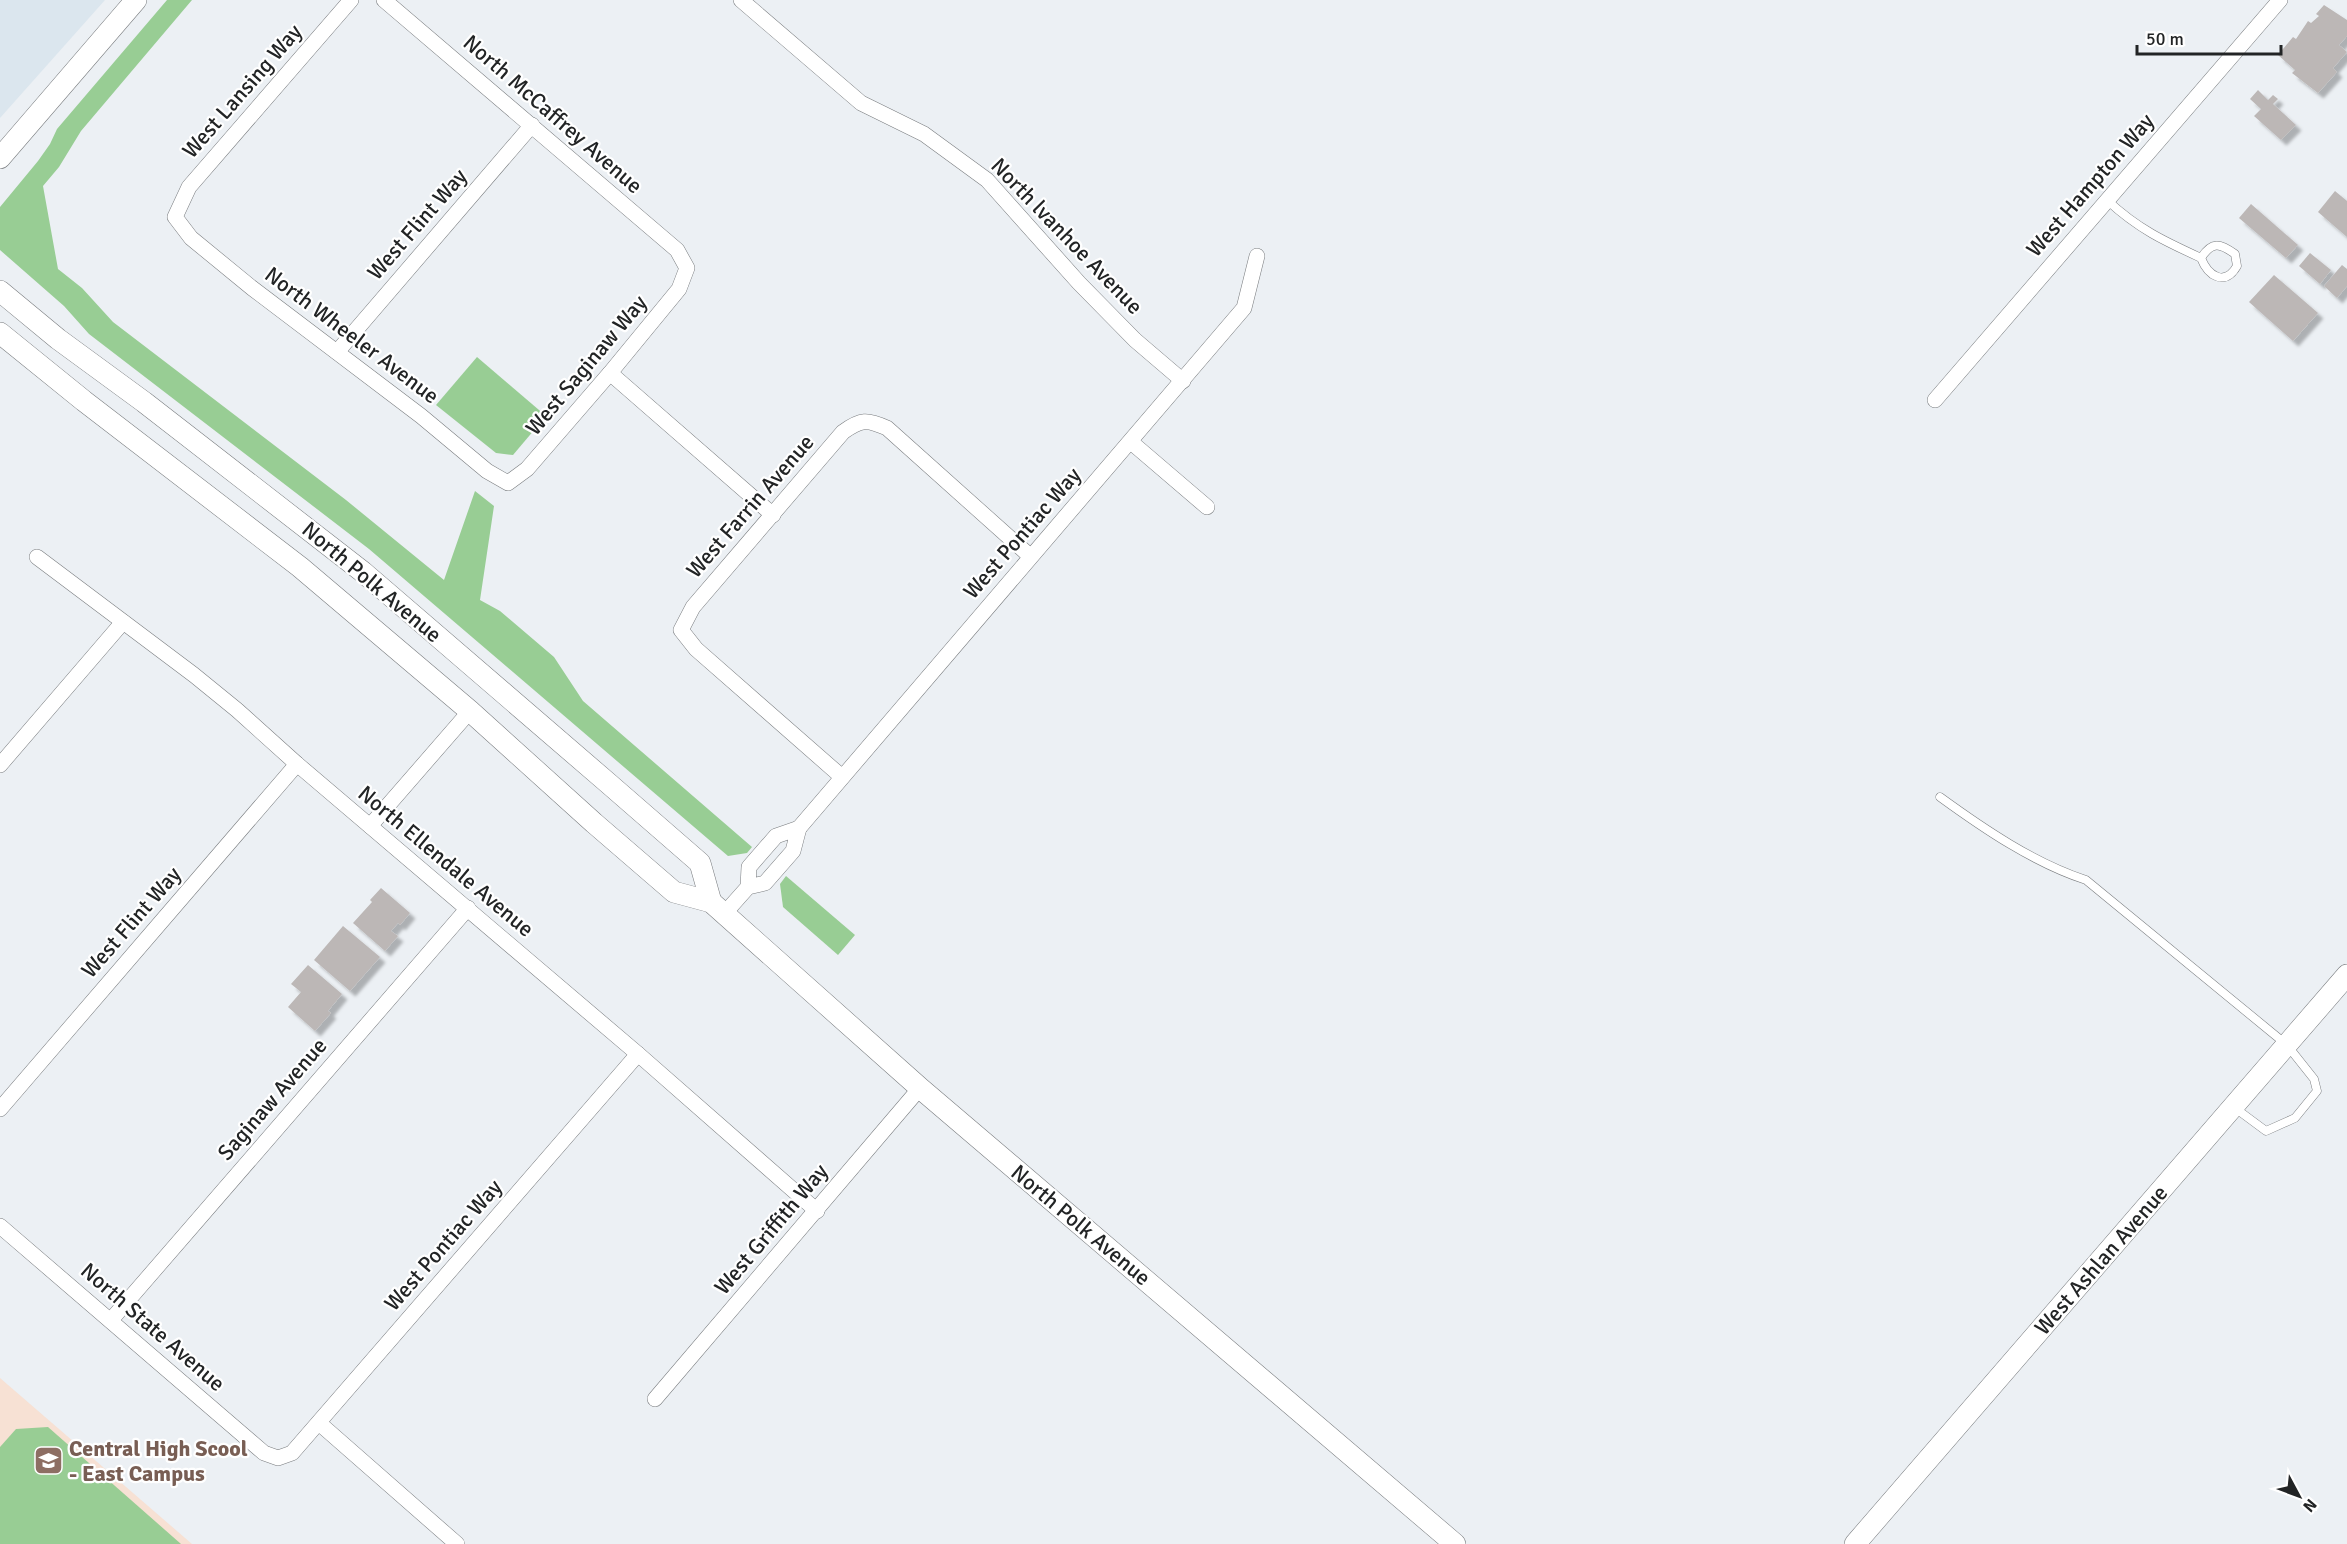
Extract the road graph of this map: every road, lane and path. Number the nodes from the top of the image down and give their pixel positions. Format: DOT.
graph roads {
  1 [pos="136,0"];
  2 [pos="351,0"];
  3 [pos="384,0"];
  4 [pos="741,0"];
  5 [pos="2280,0"];
  6 [pos="532,125"];
  7 [pos="0,158"];
  8 [pos="2107,200"];
  9 [pos="175,217"];
  10 [pos="1257,256"];
  11 [pos="2201,258"];
  12 [pos="687,268"];
  13 [pos="0,291"];
  14 [pos="0,333"];
  15 [pos="338,352"];
  16 [pos="610,373"];
  17 [pos="1183,381"];
  18 [pos="1935,400"];
  19 [pos="1131,442"];
  20 [pos="508,483"];
  21 [pos="1207,507"];
  22 [pos="773,515"];
  23 [pos="1030,556"];
  24 [pos="37,557"];
  25 [pos="123,622"];
  26 [pos="470,711"];
  27 [pos="297,764"];
  28 [pos="0,765"];
  29 [pos="842,777"];
  30 [pos="1940,797"];
  31 [pos="370,826"];
  32 [pos="799,828"];
  33 [pos="748,887"];
  34 [pos="468,908"];
  35 [pos="717,908"];
  36 [pos="2347,975"];
  37 [pos="2287,1045"];
  38 [pos="638,1054"];
  39 [pos="920,1088"];
  40 [pos="2233,1106"];
  41 [pos="0,1109"];
  42 [pos="817,1210"];
  43 [pos="0,1226"];
  44 [pos="111,1320"];
  45 [pos="655,1400"];
  46 [pos="319,1423"];
  47 [pos="278,1458"];
  48 [pos="457,1544"];
  49 [pos="1455,1544"];
  50 [pos="1855,1544"];
  1 -- 7 [label="main road"];
  2 -- 9 [label="street, West Lansing Way"];
  3 -- 6 [label="street, North McCaffrey Avenue"];
  4 -- 17 [label="street, North lvanhoe Avenue"];
  5 -- 8 [label="street, West Hampton Way"];
  6 -- 12 [label="street, North McCaffrey Avenue"];
  6 -- 15 [label="street, West Flint Way"];
  8 -- 11 [label="lane"];
  8 -- 18 [label="street, West Hampton Way"];
  9 -- 15 [label="street, North Wheeler Avenue"];
  10 -- 17 [label="street, West Pontiac Way"];
  11 -- 11 [label="lane"];
  12 -- 16 [label="street, West Saginaw Way"];
  13 -- 35 [label="main road, North Polk Avenue"];
  14 -- 26 [label="main road, North Polk Avenue"];
  15 -- 20 [label="street, North Wheeler Avenue"];
  16 -- 20 [label="street, West Saginaw Way"];
  16 -- 22 [label="street"];
  17 -- 19 [label="street, West Pontiac Way"];
  19 -- 21 [label="street"];
  19 -- 23 [label="street, West Pontiac Way"];
  22 -- 23 [label="street, West Farrin Avenue"];
  22 -- 29 [label="street, West Farrin Avenue"];
  23 -- 29 [label="street, West Pontiac Way"];
  24 -- 25 [label="street, North Ellendale Avenue"];
  25 -- 27 [label="street, North Ellendale Avenue"];
  25 -- 28 [label="street"];
  26 -- 31 [label="street"];
  26 -- 35 [label="main road, North Polk Avenue"];
  27 -- 31 [label="street, North Ellendale Avenue"];
  27 -- 41 [label="street, West Flint Way"];
  29 -- 32 [label="street, West Pontiac Way"];
  30 -- 37 [label="lane"];
  31 -- 34 [label="street, North Ellendale Avenue"];
  32 -- 33 [label="street, West Pontiac Way"];
  32 -- 33 [label="street, West Pontiac Way"];
  33 -- 35 [label="street, West Pontiac Way"];
  34 -- 38 [label="street, North Ellendale Avenue"];
  34 -- 44 [label="street, Saginaw Avenue"];
  35 -- 39 [label="main road, North Polk Avenue"];
  36 -- 37 [label="main road, West Ashlan Avenue"];
  37 -- 40 [label="main road, West Ashlan Avenue"];
  37 -- 40 [label="lane"];
  38 -- 42 [label="street, North Ellendale Avenue"];
  38 -- 46 [label="street, West Pontiac Way"];
  39 -- 42 [label="street, West Griffith Way"];
  39 -- 49 [label="main road, North Polk Avenue"];
  40 -- 50 [label="main road, West Ashlan Avenue"];
  42 -- 45 [label="street, West Griffith Way"];
  43 -- 44 [label="street, North State Avenue"];
  44 -- 47 [label="street, North State Avenue"];
  46 -- 47 [label="street, West Pontiac Way"];
  46 -- 48 [label="street"];
}
